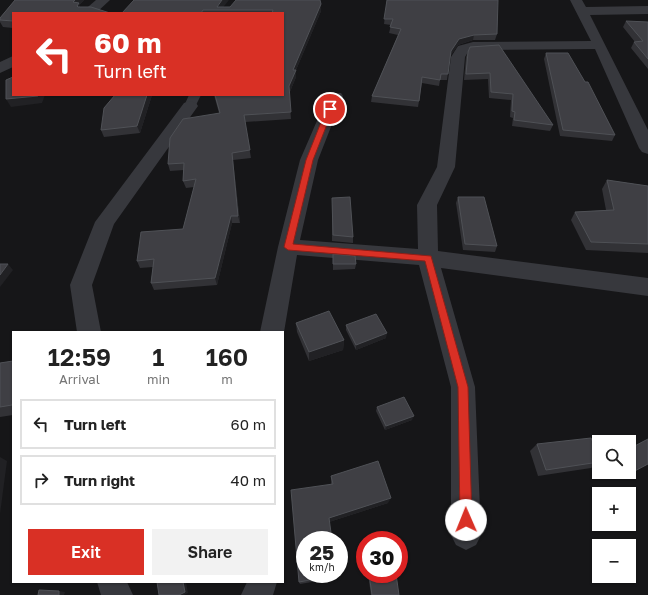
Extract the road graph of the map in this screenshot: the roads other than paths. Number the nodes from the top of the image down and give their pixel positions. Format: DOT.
graph roads {
  1 [pos="104,0"];
  2 [pos="579,6"];
  3 [pos="648,10"];
  4 [pos="89,12"];
  5 [pos="600,45"];
  6 [pos="12,61"];
  7 [pos="0,69"];
  8 [pos="335,96"];
  9 [pos="193,100"];
  10 [pos="648,148"];
  11 [pos="288,247"];
  12 [pos="428,258"];
  13 [pos="648,287"];
  14 [pos="88,331"];
  15 [pos="272,331"];
  16 [pos="466,535"];
  17 [pos="112,583"];
  18 [pos="262,583"];
  19 [pos="116,595"];
  20 [pos="257,595"];
  1 -- 4 [label="street"];
  2 -- 3 [label="street"];
  2 -- 5 [label="street"];
  5 -- 10 [label="street"];
  5 -- 12 [label="street"];
  6 -- 7 [label="street"];
  8 -- 11 [label="street"];
  9 -- 14 [label="street"];
  11 -- 12 [label="street"];
  11 -- 15 [label="street"];
  12 -- 13 [label="street"];
  12 -- 16 [label="street"];
  17 -- 19 [label="street"];
  18 -- 20 [label="street"];
}
